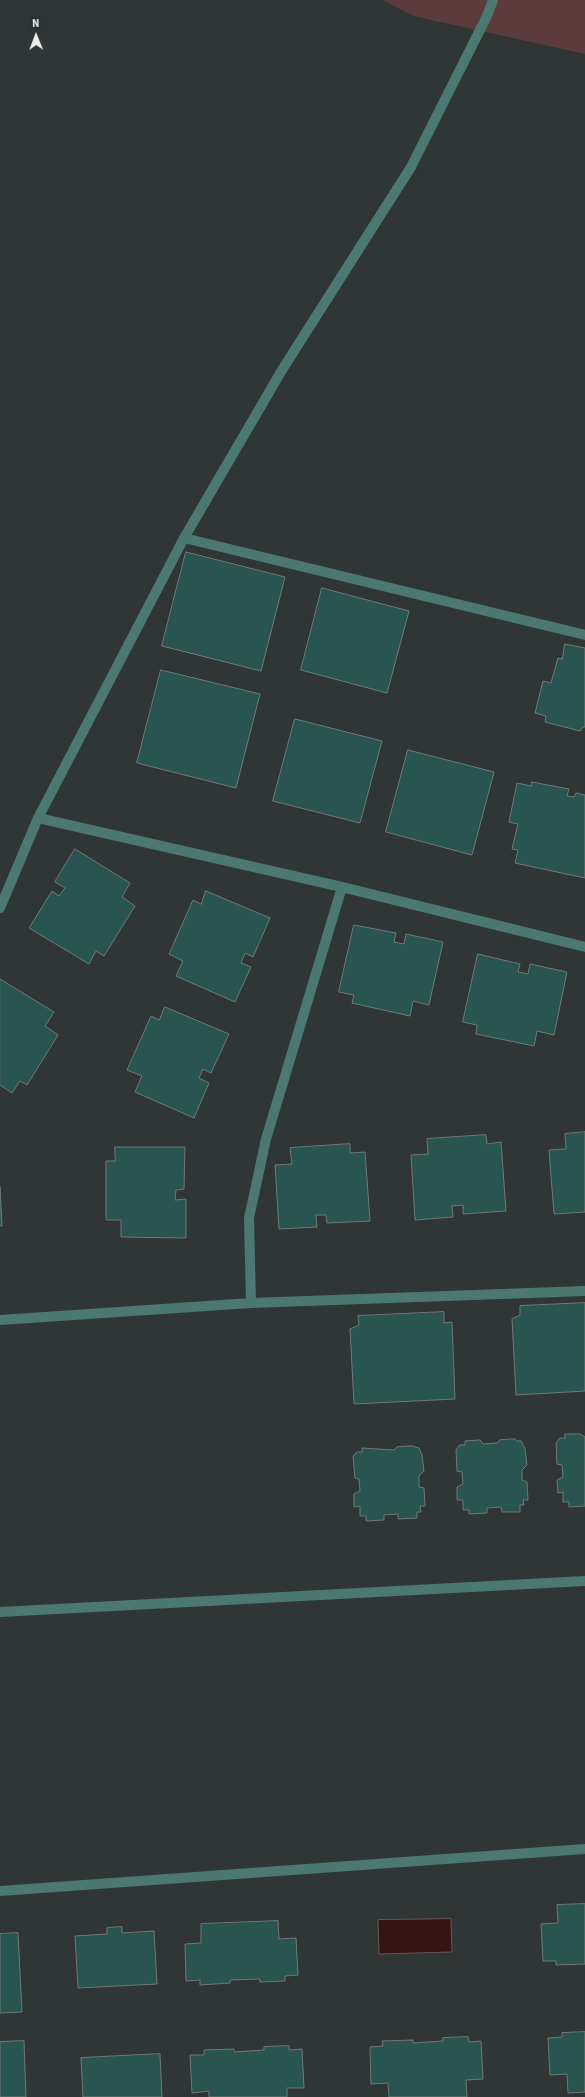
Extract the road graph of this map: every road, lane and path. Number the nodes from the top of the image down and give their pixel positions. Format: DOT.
graph roads {
  1 [pos="493,0"];
  2 [pos="184,538"];
  3 [pos="585,635"];
  4 [pos="38,818"];
  5 [pos="342,887"];
  6 [pos="0,908"];
  7 [pos="585,948"];
  8 [pos="585,1291"];
  9 [pos="251,1303"];
  10 [pos="0,1320"];
  11 [pos="585,1581"];
  12 [pos="0,1612"];
  13 [pos="585,1849"];
  14 [pos="0,1890"];
  1 -- 2 [label="street"];
  2 -- 3 [label="street"];
  2 -- 4 [label="street"];
  4 -- 5 [label="street"];
  4 -- 6 [label="street"];
  5 -- 7 [label="street"];
  5 -- 9 [label="street"];
  8 -- 9 [label="street"];
  9 -- 10 [label="street"];
  11 -- 12 [label="street"];
  13 -- 14 [label="street"];
}
